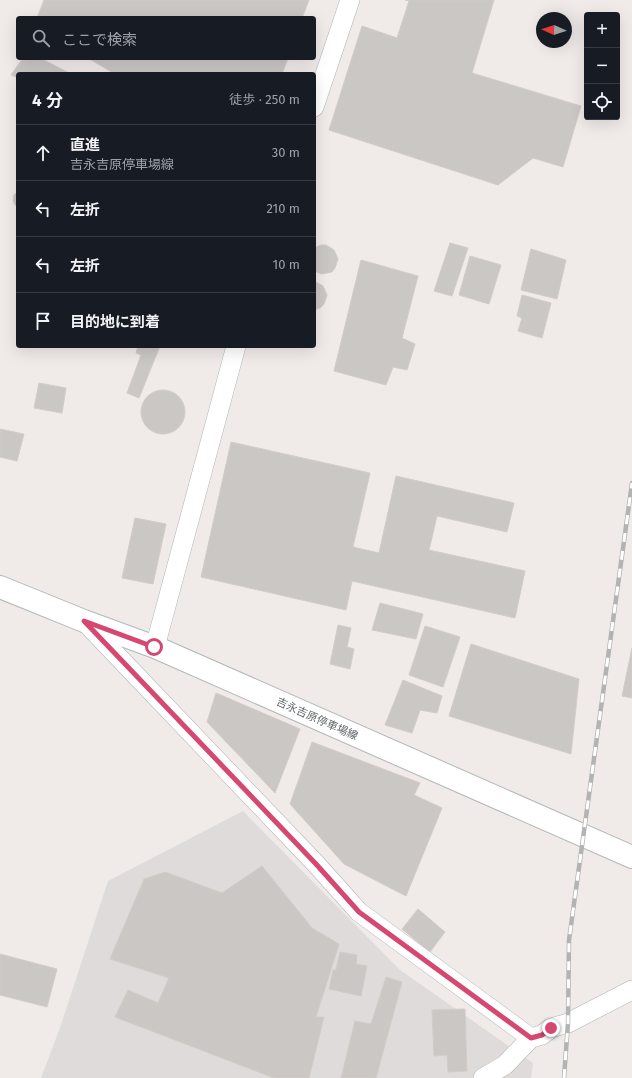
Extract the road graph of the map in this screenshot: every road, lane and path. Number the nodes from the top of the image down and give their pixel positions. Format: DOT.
graph roads {
  1 [pos="350,0"];
  2 [pos="316,101"];
  3 [pos="235,348"];
  4 [pos="0,587"];
  5 [pos="84,621"];
  6 [pos="154,647"];
  7 [pos="632,857"];
  8 [pos="632,990"];
  9 [pos="531,1038"];
  10 [pos="483,1078"];
  1 -- 2 [label="street"];
  3 -- 6 [label="street"];
  4 -- 5 [label="main road, 吉永吉原停車場線"];
  5 -- 6 [label="main road, 吉永吉原停車場線"];
  5 -- 9 [label="street"];
  6 -- 7 [label="main road, 吉永吉原停車場線"];
  8 -- 9 [label="street"];
  9 -- 10 [label="street"];
}
